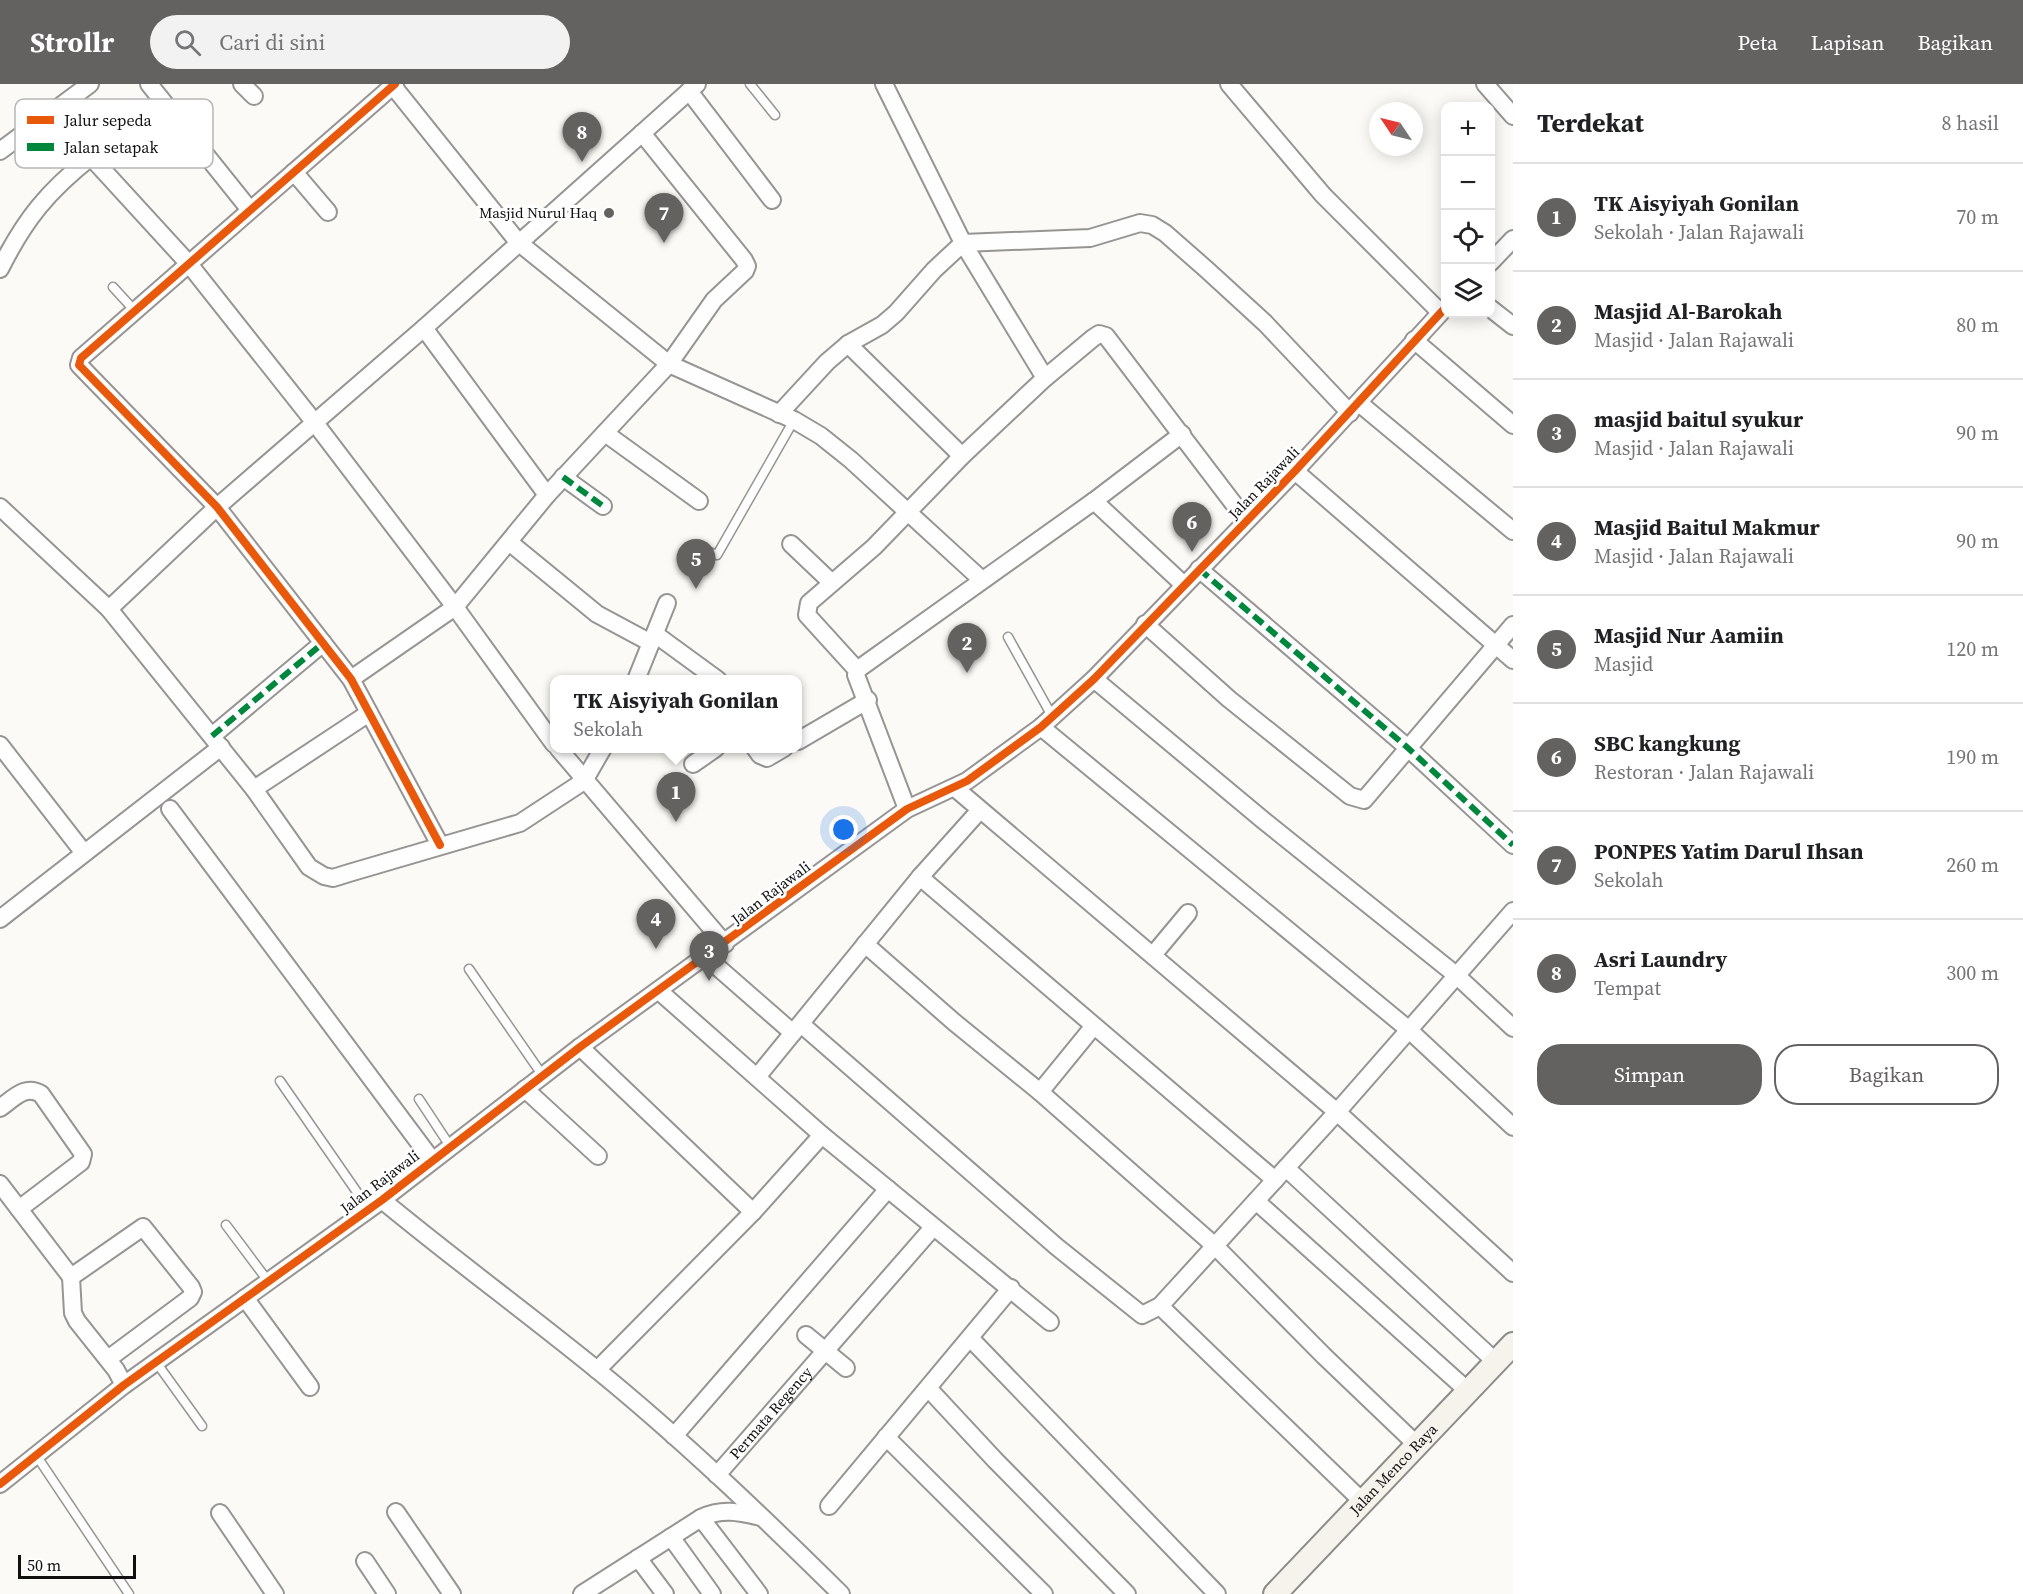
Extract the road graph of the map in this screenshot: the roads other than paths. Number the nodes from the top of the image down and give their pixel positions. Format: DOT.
graph roads {
  1 [pos="90,84"];
  2 [pos="149,84"];
  3 [pos="242,84"];
  4 [pos="750,84"];
  5 [pos="884,84"];
  6 [pos="1230,84"];
  7 [pos="1485,84"];
  8 [pos="394,85"];
  9 [pos="693,88"];
  10 [pos="254,96"];
  11 [pos="70,99"];
  12 [pos="161,99"];
  13 [pos="775,115"];
  14 [pos="1513,116"];
  15 [pos="642,133"];
  16 [pos="15,140"];
  17 [pos="0,151"];
  18 [pos="213,164"];
  19 [pos="78,168"];
  20 [pos="101,168"];
  21 [pos="294,172"];
  22 [pos="772,200"];
  23 [pos="250,210"];
  24 [pos="328,212"];
  25 [pos="1513,239"];
  26 [pos="518,242"];
  27 [pos="963,243"];
  28 [pos="1495,259"];
  29 [pos="189,264"];
  30 [pos="0,269"];
  31 [pos="113,287"];
  32 [pos="1441,307"];
  33 [pos="135,311"];
  34 [pos="1441,311"];
  35 [pos="1495,311"];
  36 [pos="1513,326"];
  37 [pos="424,328"];
  38 [pos="1414,340"];
  39 [pos="848,344"];
  40 [pos="669,364"];
  41 [pos="1045,378"];
  42 [pos="1354,408"];
  43 [pos="787,417"];
  44 [pos="315,423"];
  45 [pos="1513,425"];
  46 [pos="605,433"];
  47 [pos="1182,434"];
  48 [pos="962,456"];
  49 [pos="1295,471"];
  50 [pos="563,477"];
  51 [pos="547,495"];
  52 [pos="699,501"];
  53 [pos="1094,501"];
  54 [pos="603,506"];
  55 [pos="0,507"];
  56 [pos="217,507"];
  57 [pos="909,512"];
  58 [pos="1246,520"];
  59 [pos="1513,531"];
  60 [pos="509,542"];
  61 [pos="791,544"];
  62 [pos="698,548"];
  63 [pos="1199,569"];
  64 [pos="982,580"];
  65 [pos="831,582"];
  66 [pos="1184,585"];
  67 [pos="667,603"];
  68 [pos="455,607"];
  69 [pos="110,609"];
  70 [pos="1145,624"];
  71 [pos="1513,625"];
  72 [pos="1008,637"];
  73 [pos="653,639"];
  74 [pos="323,643"];
  75 [pos="1496,645"];
  76 [pos="1513,660"];
  77 [pos="857,670"];
  78 [pos="638,675"];
  79 [pos="710,675"];
  80 [pos="351,679"];
  81 [pos="1094,679"];
  82 [pos="868,700"];
  83 [pos="369,713"];
  84 [pos="1046,722"];
  85 [pos="550,737"];
  86 [pos="802,739"];
  87 [pos="216,742"];
  88 [pos="0,745"];
  89 [pos="1408,748"];
  90 [pos="562,753"];
  91 [pos="600,753"];
  92 [pos="709,753"];
  93 [pos="761,753"];
  94 [pos="776,753"];
  95 [pos="693,764"];
  96 [pos="584,781"];
  97 [pos="954,788"];
  98 [pos="254,789"];
  99 [pos="170,809"];
  100 [pos="907,809"];
  101 [pos="980,810"];
  102 [pos="440,844"];
  103 [pos="1513,845"];
  104 [pos="84,853"];
  105 [pos="920,878"];
  106 [pos="1513,911"];
  107 [pos="1188,913"];
  108 [pos="0,919"];
  109 [pos="1507,930"];
  110 [pos="725,944"];
  111 [pos="865,944"];
  112 [pos="1153,955"];
  113 [pos="706,957"];
  114 [pos="469,969"];
  115 [pos="1456,975"];
  116 [pos="659,991"];
  117 [pos="1093,1027"];
  118 [pos="1513,1028"];
  119 [pos="797,1029"];
  120 [pos="1408,1029"];
  121 [pos="580,1047"];
  122 [pos="543,1076"];
  123 [pos="757,1077"];
  124 [pos="279,1081"];
  125 [pos="525,1089"];
  126 [pos="1040,1092"];
  127 [pos="419,1099"];
  128 [pos="0,1108"];
  129 [pos="1337,1112"];
  130 [pos="1513,1127"];
  131 [pos="822,1135"];
  132 [pos="450,1146"];
  133 [pos="598,1156"];
  134 [pos="432,1160"];
  135 [pos="1281,1174"];
  136 [pos="0,1184"];
  137 [pos="888,1189"];
  138 [pos="1256,1201"];
  139 [pos="375,1204"];
  140 [pos="19,1209"];
  141 [pos="753,1212"];
  142 [pos="226,1225"];
  143 [pos="929,1232"];
  144 [pos="1215,1246"];
  145 [pos="1513,1273"];
  146 [pos="70,1277"];
  147 [pos="268,1281"];
  148 [pos="1011,1288"];
  149 [pos="245,1298"];
  150 [pos="1160,1306"];
  151 [pos="1050,1322"];
  152 [pos="806,1335"];
  153 [pos="971,1339"];
  154 [pos="1513,1344"];
  155 [pos="826,1351"];
  156 [pos="108,1359"];
  157 [pos="156,1362"];
  158 [pos="1496,1362"];
  159 [pos="846,1368"];
  160 [pos="597,1370"];
  161 [pos="124,1385"];
  162 [pos="310,1387"];
  163 [pos="928,1388"];
  164 [pos="1468,1391"];
  165 [pos="202,1426"];
  166 [pos="674,1436"];
  167 [pos="886,1437"];
  168 [pos="1417,1444"];
  169 [pos="36,1455"];
  170 [pos="723,1479"];
  171 [pos="0,1484"];
  172 [pos="1363,1502"];
  173 [pos="830,1506"];
  174 [pos="396,1512"];
  175 [pos="220,1513"];
  176 [pos="708,1515"];
  177 [pos="764,1517"];
  178 [pos="671,1537"];
  179 [pos="638,1558"];
  180 [pos="364,1561"];
  181 [pos="587,1593"];
  182 [pos="129,1594"];
  183 [pos="275,1594"];
  184 [pos="387,1594"];
  185 [pos="452,1594"];
  186 [pos="665,1594"];
  187 [pos="712,1594"];
  188 [pos="759,1594"];
  189 [pos="841,1594"];
  190 [pos="1044,1594"];
  191 [pos="1127,1594"];
  192 [pos="1216,1594"];
  193 [pos="1275,1594"];
  1 -- 11 [label="street"];
  2 -- 12 [label="street"];
  3 -- 10 [label="street"];
  4 -- 13 [label="lane"];
  5 -- 27 [label="street"];
  6 -- 32 [label="street"];
  7 -- 14 [label="street"];
  8 -- 21 [label="street"];
  8 -- 26 [label="street"];
  9 -- 15 [label="street"];
  9 -- 22 [label="street"];
  15 -- 26 [label="street"];
  15 -- 40 [label="street"];
  16 -- 17 [label="street"];
  18 -- 23 [label="street"];
  19 -- 30 [label="street"];
  20 -- 29 [label="street"];
  21 -- 23 [label="street"];
  21 -- 24 [label="street"];
  23 -- 29 [label="street"];
  25 -- 28 [label="street"];
  26 -- 37 [label="street"];
  26 -- 40 [label="street"];
  27 -- 39 [label="street"];
  27 -- 41 [label="street"];
  27 -- 42 [label="street"];
  29 -- 33 [label="street"];
  29 -- 44 [label="street"];
  31 -- 33 [label="lane"];
  33 -- 56 [label="street"];
  34 -- 38 [label="street, Jalan Rajawali"];
  35 -- 36 [label="street"];
  37 -- 44 [label="street"];
  37 -- 51 [label="street"];
  38 -- 42 [label="street, Jalan Rajawali"];
  38 -- 45 [label="street"];
  39 -- 43 [label="street"];
  39 -- 48 [label="street"];
  40 -- 43 [label="street"];
  40 -- 46 [label="street"];
  41 -- 47 [label="street"];
  41 -- 48 [label="street"];
  42 -- 49 [label="street, Jalan Rajawali"];
  42 -- 59 [label="street"];
  43 -- 57 [label="street"];
  43 -- 62 [label="lane"];
  44 -- 56 [label="street"];
  44 -- 68 [label="street"];
  46 -- 50 [label="street"];
  46 -- 52 [label="street"];
  47 -- 53 [label="street"];
  47 -- 58 [label="street"];
  48 -- 57 [label="street"];
  49 -- 58 [label="street, Jalan Rajawali"];
  49 -- 75 [label="street"];
  50 -- 51 [label="street"];
  50 -- 54 [label="street"];
  51 -- 60 [label="street"];
  53 -- 64 [label="street"];
  53 -- 66 [label="street"];
  55 -- 69 [label="street"];
  56 -- 69 [label="street"];
  56 -- 74 [label="street"];
  57 -- 64 [label="street"];
  57 -- 65 [label="street"];
  58 -- 63 [label="street, Jalan Rajawali"];
  60 -- 68 [label="street"];
  60 -- 73 [label="street"];
  61 -- 65 [label="street"];
  63 -- 66 [label="street, Jalan Rajawali"];
  63 -- 89 [label="street"];
  64 -- 77 [label="street"];
  65 -- 77 [label="street"];
  66 -- 70 [label="street, Jalan Rajawali"];
  67 -- 73 [label="street"];
  68 -- 80 [label="street"];
  68 -- 85 [label="street"];
  69 -- 87 [label="street"];
  70 -- 81 [label="street, Jalan Rajawali"];
  70 -- 89 [label="street"];
  71 -- 75 [label="street"];
  72 -- 84 [label="lane"];
  73 -- 78 [label="street"];
  73 -- 79 [label="street"];
  74 -- 80 [label="street"];
  74 -- 87 [label="street"];
  75 -- 76 [label="street"];
  75 -- 89 [label="street"];
  77 -- 82 [label="street"];
  80 -- 83 [label="street"];
  81 -- 84 [label="street, Jalan Rajawali"];
  81 -- 115 [label="street"];
  82 -- 86 [label="street"];
  82 -- 100 [label="street"];
  83 -- 98 [label="street"];
  83 -- 102 [label="street"];
  84 -- 97 [label="street, Jalan Rajawali"];
  84 -- 120 [label="street"];
  87 -- 98 [label="street"];
  87 -- 104 [label="street"];
  88 -- 104 [label="street"];
  89 -- 103 [label="street"];
  90 -- 96 [label="street"];
  91 -- 96 [label="street"];
  92 -- 95 [label="street"];
  93 -- 94 [label="street"];
  96 -- 102 [label="street"];
  96 -- 110 [label="street"];
  97 -- 100 [label="street, Jalan Rajawali"];
  97 -- 101 [label="street"];
  98 -- 102 [label="street"];
  99 -- 134 [label="street"];
  100 -- 110 [label="street, Jalan Rajawali"];
  101 -- 105 [label="street"];
  101 -- 112 [label="street"];
  104 -- 108 [label="street"];
  105 -- 111 [label="street"];
  105 -- 117 [label="street"];
  106 -- 109 [label="street"];
  107 -- 112 [label="street"];
  109 -- 115 [label="street"];
  110 -- 113 [label="street, Jalan Rajawali"];
  111 -- 119 [label="street"];
  111 -- 126 [label="street"];
  112 -- 129 [label="street"];
  113 -- 116 [label="street, Jalan Rajawali"];
  113 -- 119 [label="street"];
  114 -- 122 [label="lane"];
  115 -- 118 [label="street"];
  115 -- 120 [label="street"];
  116 -- 121 [label="street, Jalan Rajawali"];
  116 -- 123 [label="street"];
  117 -- 126 [label="street"];
  117 -- 135 [label="street"];
  119 -- 123 [label="street"];
  119 -- 150 [label="street"];
  120 -- 129 [label="street"];
  120 -- 130 [label="street"];
  121 -- 122 [label="street, Jalan Rajawali"];
  121 -- 141 [label="street"];
  122 -- 125 [label="street, Jalan Rajawali"];
  123 -- 131 [label="street"];
  124 -- 139 [label="lane"];
  125 -- 132 [label="street, Jalan Rajawali"];
  125 -- 133 [label="street"];
  126 -- 144 [label="street"];
  127 -- 132 [label="lane"];
  128 -- 140 [label="street"];
  129 -- 135 [label="street"];
  129 -- 145 [label="street"];
  131 -- 137 [label="street"];
  131 -- 141 [label="street"];
  132 -- 134 [label="street, Jalan Rajawali"];
  134 -- 139 [label="street, Jalan Rajawali"];
  135 -- 138 [label="street"];
  135 -- 158 [label="street"];
  136 -- 140 [label="street"];
  137 -- 148 [label="street"];
  137 -- 166 [label="street"];
  138 -- 144 [label="street"];
  138 -- 164 [label="street"];
  139 -- 147 [label="street, Jalan Rajawali"];
  139 -- 160 [label="street"];
  140 -- 146 [label="street"];
  141 -- 160 [label="street"];
  142 -- 147 [label="lane"];
  143 -- 155 [label="street, Permata Regency"];
  144 -- 150 [label="street"];
  144 -- 168 [label="street"];
  146 -- 156 [label="street"];
  146 -- 156 [label="street"];
  147 -- 149 [label="street, Jalan Rajawali"];
  148 -- 151 [label="street"];
  148 -- 153 [label="street"];
  149 -- 157 [label="street, Jalan Rajawali"];
  149 -- 162 [label="street"];
  150 -- 172 [label="street"];
  152 -- 155 [label="street"];
  153 -- 163 [label="street"];
  153 -- 192 [label="street"];
  154 -- 158 [label="main road, Jalan Menco Raya"];
  155 -- 159 [label="street"];
  155 -- 170 [label="street, Permata Regency"];
  156 -- 161 [label="street"];
  157 -- 161 [label="street, Jalan Rajawali"];
  157 -- 165 [label="lane"];
  158 -- 164 [label="main road, Jalan Menco Raya"];
  160 -- 166 [label="street"];
  161 -- 169 [label="street, Jalan Rajawali"];
  163 -- 167 [label="street"];
  163 -- 191 [label="street"];
  164 -- 168 [label="main road, Jalan Menco Raya"];
  166 -- 170 [label="street"];
  167 -- 173 [label="street"];
  167 -- 190 [label="street"];
  168 -- 172 [label="main road, Jalan Menco Raya"];
  169 -- 171 [label="street, Jalan Rajawali"];
  169 -- 182 [label="lane"];
  170 -- 176 [label="street, Permata Regency"];
  170 -- 177 [label="street"];
  172 -- 193 [label="main road, Jalan Menco Raya"];
  174 -- 185 [label="street"];
  175 -- 183 [label="street"];
  176 -- 177 [label="street"];
  176 -- 178 [label="street"];
  176 -- 188 [label="street"];
  177 -- 189 [label="street"];
  178 -- 179 [label="street"];
  178 -- 187 [label="street"];
  179 -- 181 [label="street"];
  179 -- 186 [label="street"];
  180 -- 184 [label="street"];
}
